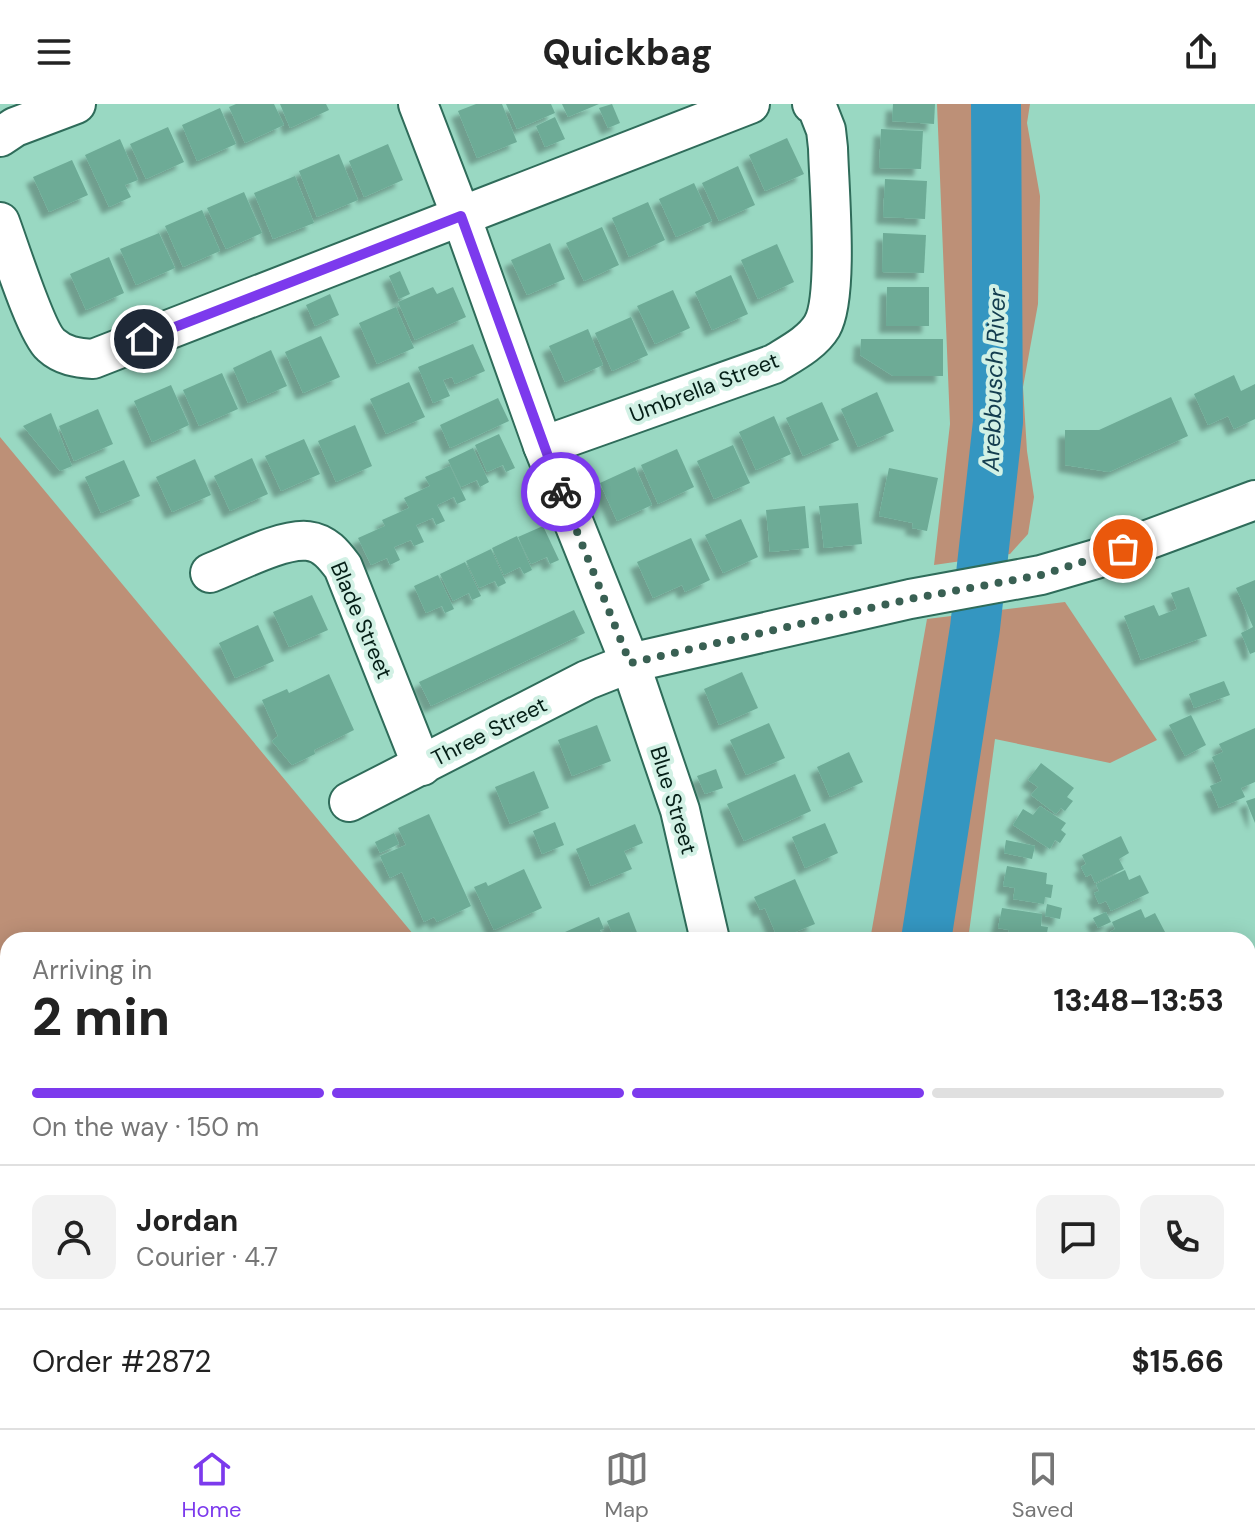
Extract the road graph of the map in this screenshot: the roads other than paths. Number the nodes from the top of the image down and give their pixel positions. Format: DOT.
graph roads {
  1 [pos="76,104"];
  2 [pos="418,104"];
  3 [pos="750,104"];
  4 [pos="812,104"];
  5 [pos="0,137"];
  6 [pos="461,216"];
  7 [pos="0,222"];
  8 [pos="543,446"];
  9 [pos="1255,500"];
  10 [pos="210,573"];
  11 [pos="630,663"];
  12 [pos="422,766"];
  13 [pos="349,802"];
  14 [pos="708,932"];
  1 -- 5 [label="street"];
  2 -- 6 [label="street, Blue Street"];
  3 -- 6 [label="street"];
  4 -- 8 [label="street, Umbrella Street"];
  6 -- 7 [label="street"];
  6 -- 8 [label="street, Blue Street"];
  8 -- 11 [label="street, Blue Street"];
  9 -- 11 [label="street, Three Street"];
  10 -- 12 [label="street, Blade Street"];
  11 -- 12 [label="street, Three Street"];
  11 -- 14 [label="street, Blue Street"];
  12 -- 13 [label="street, Three Street"];
}
